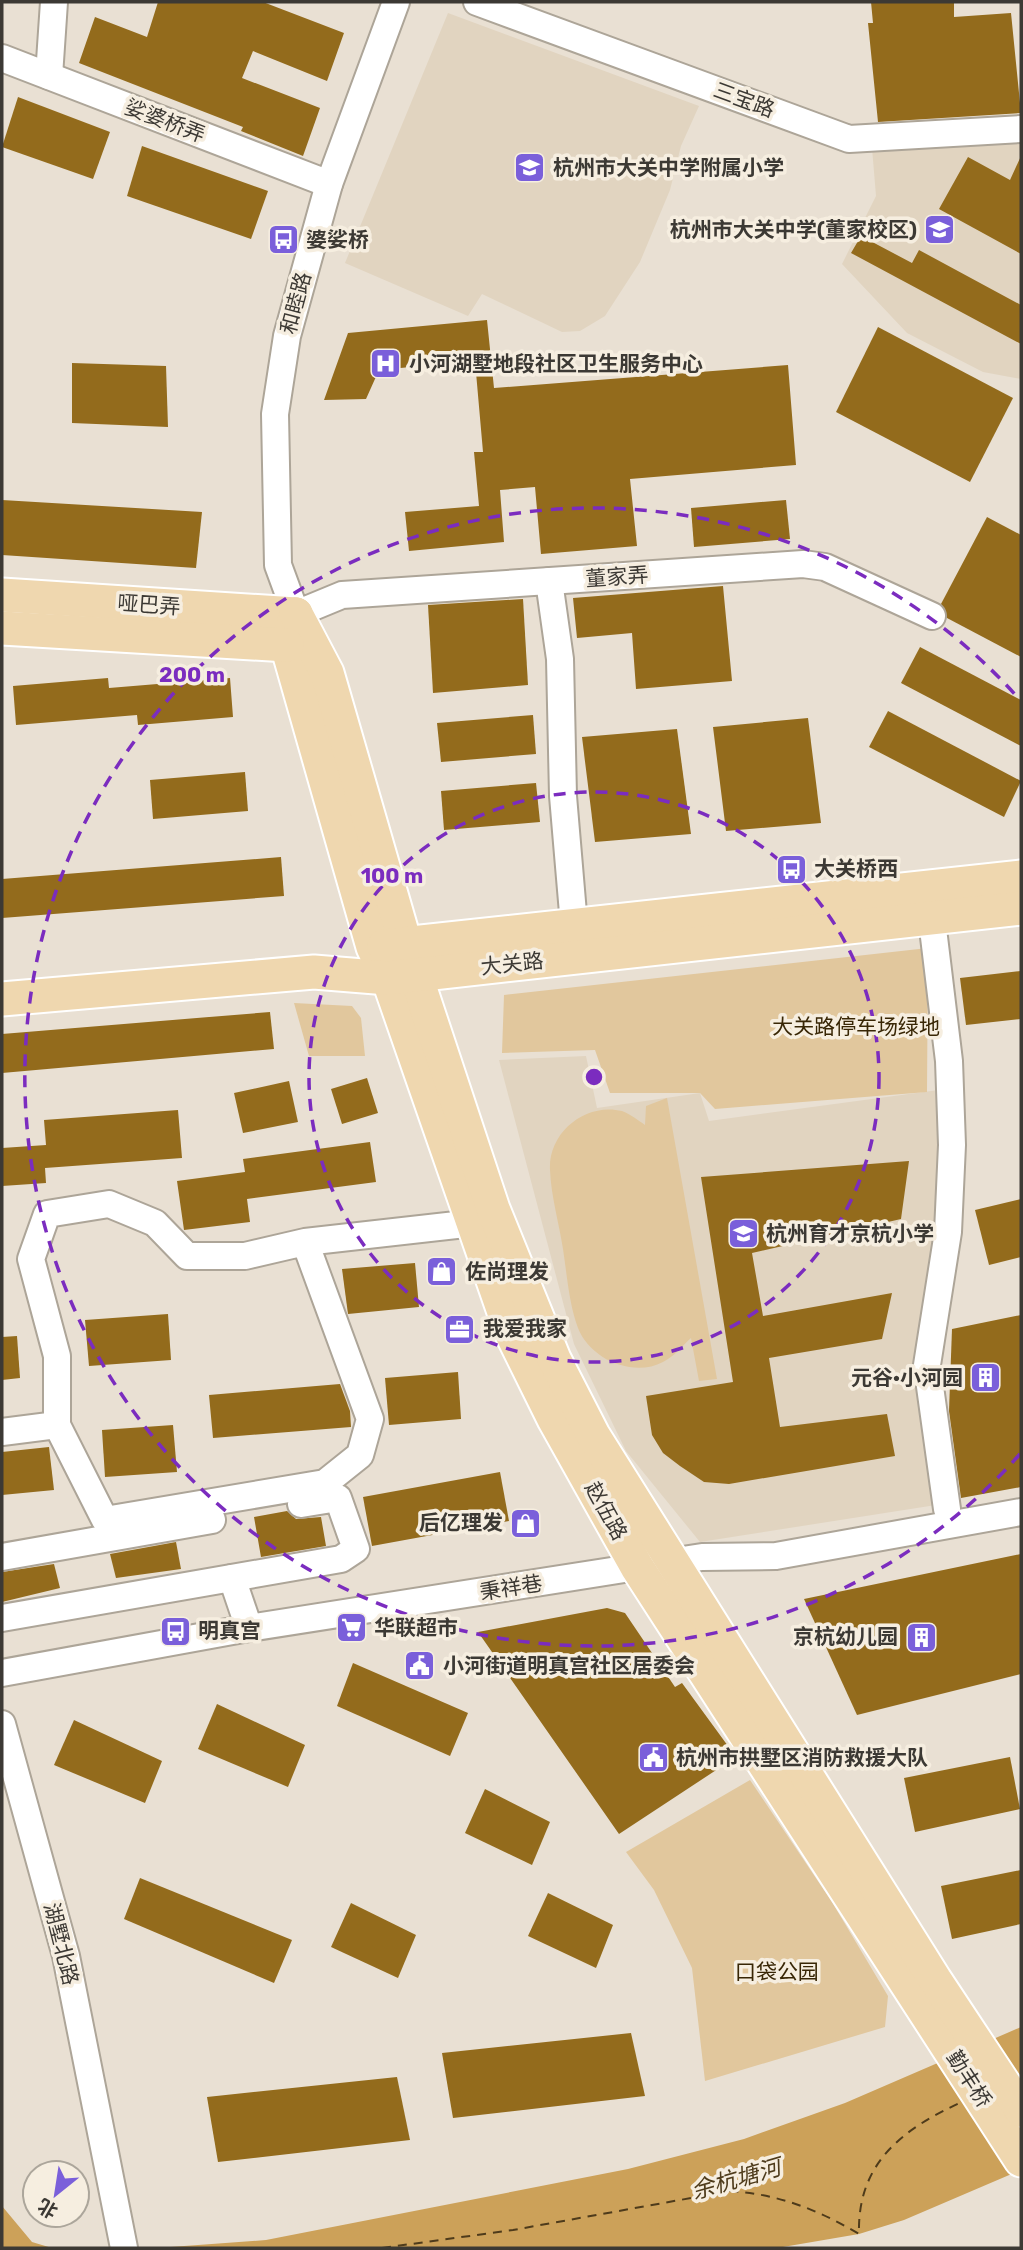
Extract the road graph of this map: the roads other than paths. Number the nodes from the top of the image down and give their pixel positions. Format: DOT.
graph roads {
  1 [pos="54,2"];
  2 [pos="396,2"];
  3 [pos="477,2"];
  4 [pos="2,58"];
  5 [pos="49,76"];
  6 [pos="1021,129"];
  7 [pos="329,184"];
  8 [pos="549,581"];
  9 [pos="2,595"];
  10 [pos="932,616"];
  11 [pos="2,628"];
  12 [pos="292,630"];
  13 [pos="1021,877"];
  14 [pos="1021,908"];
  15 [pos="575,925"];
  16 [pos="934,937"];
  17 [pos="389,945"];
  18 [pos="286,966"];
  19 [pos="2,977"];
  20 [pos="402,977"];
  21 [pos="2,999"];
  22 [pos="474,1223"];
  23 [pos="305,1242"];
  24 [pos="57,1425"];
  25 [pos="2,1432"];
  26 [pos="947,1508"];
  27 [pos="1021,1512"];
  28 [pos="2,1556"];
  29 [pos="673,1561"];
  30 [pos="637,1567"];
  31 [pos="232,1578"];
  32 [pos="2,1618"];
  33 [pos="249,1628"];
  34 [pos="2,1673"];
  35 [pos="2,1724"];
  36 [pos="926,1989"];
  37 [pos="1021,2110"];
  38 [pos="1021,2160"];
  39 [pos="124,2248"];
  1 -- 5 [label="street"];
  2 -- 7 [label="street, 和睦路"];
  3 -- 6 [label="street, 三宝路"];
  4 -- 5 [label="street, 娑婆桥弄"];
  5 -- 7 [label="street, 娑婆桥弄"];
  7 -- 12 [label="street, 和睦路"];
  8 -- 10 [label="street, 董家弄"];
  8 -- 12 [label="street, 董家弄"];
  8 -- 15 [label="street"];
  9 -- 12 [label="main road, 哑巴弄"];
  11 -- 12 [label="main road, 哑巴弄"];
  12 -- 17 [label="main road, 和睦路"];
  13 -- 15 [label="main road, 大关路"];
  14 -- 20 [label="main road, 大关路"];
  15 -- 17 [label="main road, 大关路"];
  16 -- 26 [label="street"];
  17 -- 18 [label="main road, 大关路"];
  17 -- 20 [label="main road, 和睦路"];
  18 -- 19 [label="main road, 大关路"];
  18 -- 20 [label="main road, 大关路"];
  18 -- 21 [label="main road, 大关路"];
  20 -- 22 [label="main road, 赵伍路"];
  20 -- 29 [label="main road, 赵伍路"];
  22 -- 23 [label="street"];
  22 -- 30 [label="main road, 赵伍路"];
  23 -- 24 [label="street"];
  23 -- 24 [label="street"];
  24 -- 25 [label="street"];
  27 -- 29 [label="street, 秉祥巷"];
  28 -- 31 [label="street"];
  29 -- 30 [label="street, 秉祥巷"];
  29 -- 36 [label="main road, 赵伍路"];
  30 -- 33 [label="street, 秉祥巷"];
  30 -- 36 [label="main road, 赵伍路"];
  31 -- 32 [label="street"];
  31 -- 33 [label="street"];
  33 -- 34 [label="street, 秉祥巷"];
  35 -- 39 [label="street, 湖墅北路"];
  36 -- 37 [label="main road, 勤丰桥"];
  36 -- 38 [label="main road, 勤丰桥"];
}
